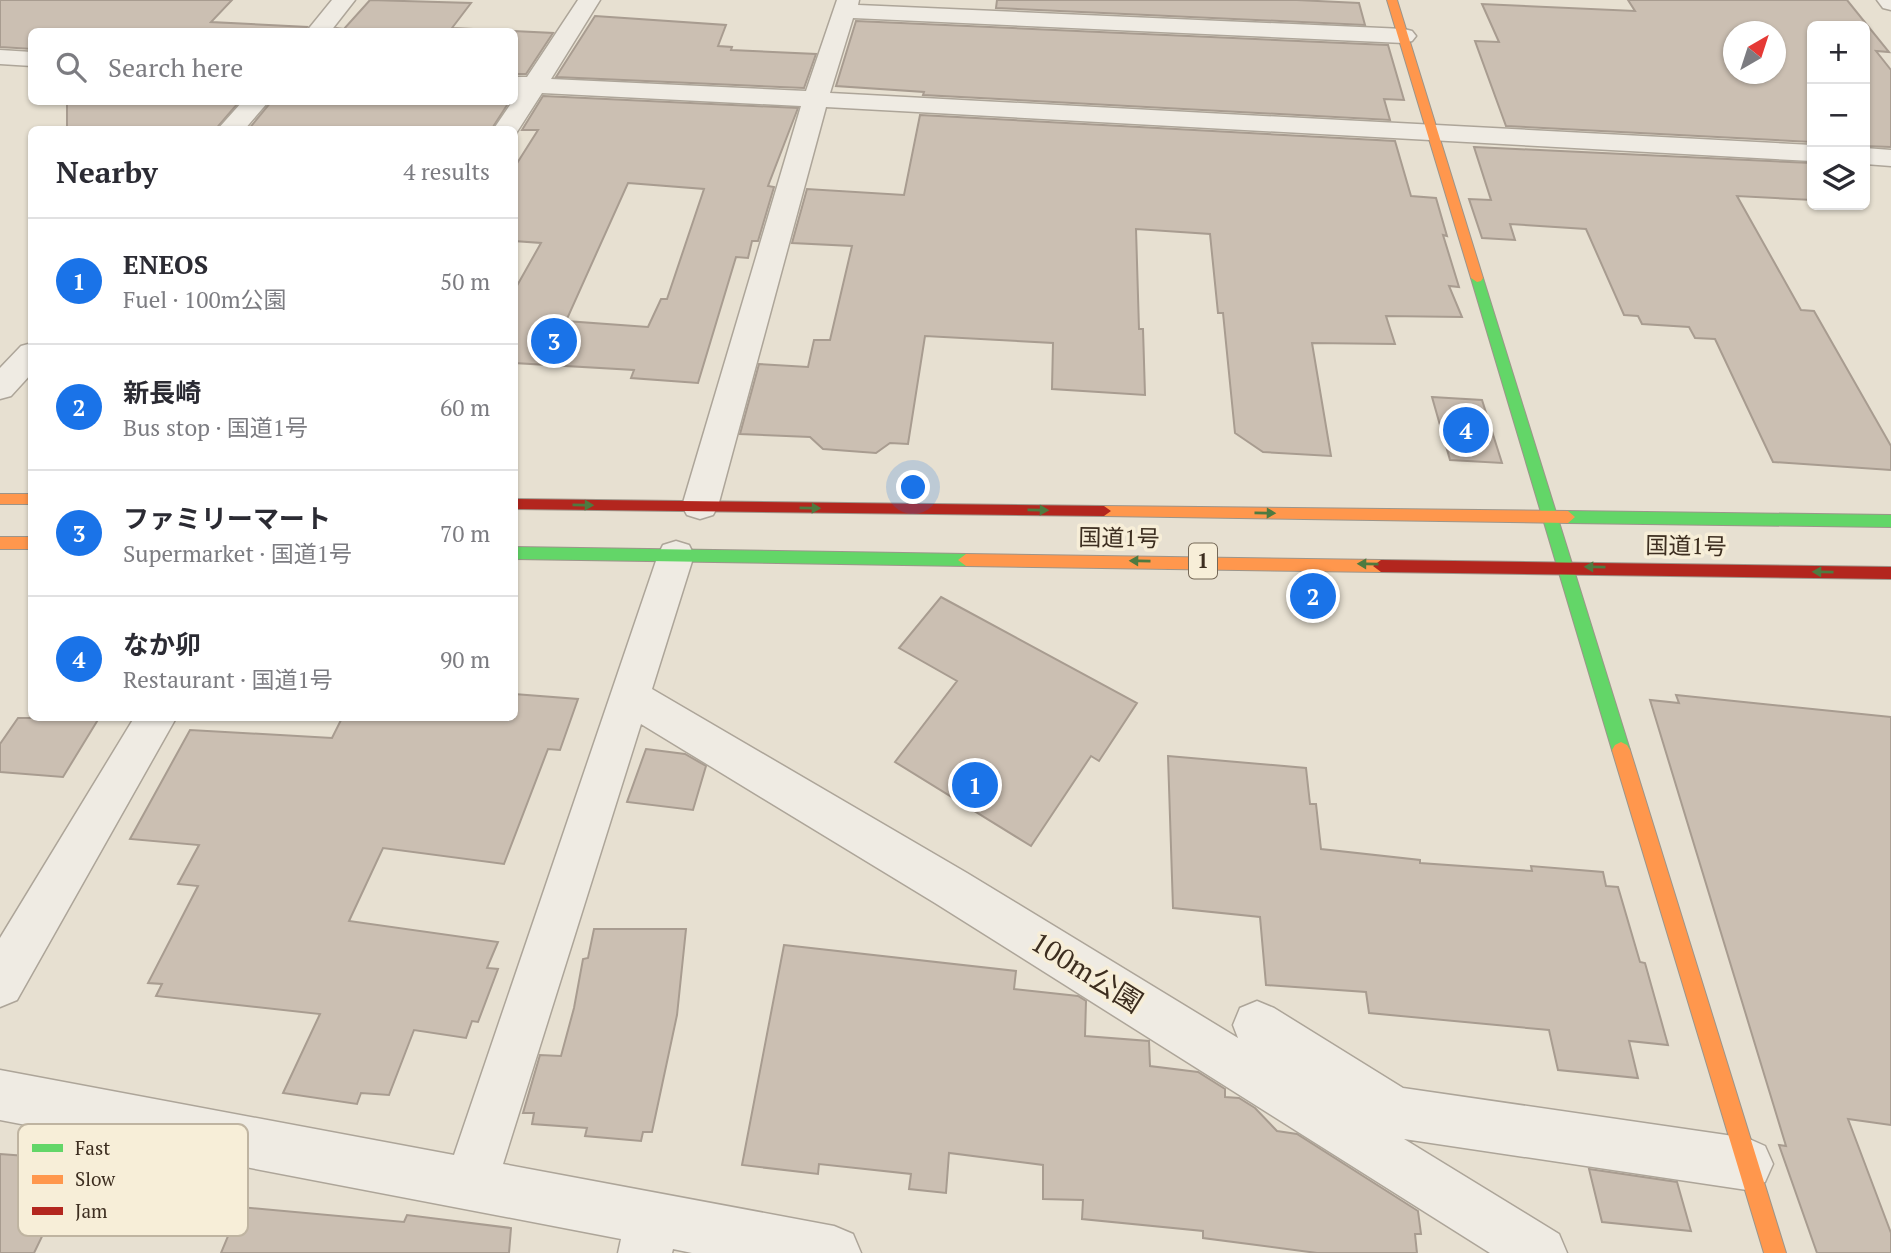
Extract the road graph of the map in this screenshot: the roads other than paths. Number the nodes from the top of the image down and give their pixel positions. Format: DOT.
graph roads {
  1 [pos="344,0"];
  2 [pos="589,0"];
  3 [pos="1392,0"];
  4 [pos="846,5"];
  5 [pos="1054,10"];
  6 [pos="320,28"];
  7 [pos="1404,36"];
  8 [pos="0,57"];
  9 [pos="28,59"];
  10 [pos="524,85"];
  11 [pos="815,101"];
  12 [pos="252,105"];
  13 [pos="516,105"];
  14 [pos="234,126"];
  15 [pos="508,126"];
  16 [pos="1434,131"];
  17 [pos="1807,153"];
  18 [pos="1870,156"];
  19 [pos="1891,158"];
  20 [pos="28,356"];
  21 [pos="0,388"];
  22 [pos="0,499"];
  23 [pos="28,499"];
  24 [pos="518,504"];
  25 [pos="700,506"];
  26 [pos="1551,516"];
  27 [pos="1891,521"];
  28 [pos="0,543"];
  29 [pos="28,543"];
  30 [pos="518,552"];
  31 [pos="676,555"];
  32 [pos="1566,566"];
  33 [pos="1891,573"];
  34 [pos="630,696"];
  35 [pos="154,721"];
  36 [pos="0,983"];
  37 [pos="1257,1025"];
  38 [pos="0,1095"];
  39 [pos="151,1124"];
  40 [pos="248,1142"];
  41 [pos="1747,1164"];
  42 [pos="470,1185"];
  43 [pos="649,1237"];
  44 [pos="834,1253"];
  45 [pos="1540,1253"];
  46 [pos="1775,1253"];
  1 -- 6 [label="street"];
  2 -- 10 [label="street"];
  3 -- 7 [label="main road"];
  4 -- 5 [label="street"];
  4 -- 11 [label="street"];
  5 -- 7 [label="street"];
  7 -- 16 [label="main road"];
  8 -- 9 [label="street"];
  10 -- 11 [label="street"];
  11 -- 16 [label="street"];
  11 -- 25 [label="street"];
  12 -- 14 [label="street"];
  13 -- 15 [label="street"];
  16 -- 17 [label="street"];
  16 -- 26 [label="main road"];
  18 -- 19 [label="street"];
  20 -- 21 [label="street"];
  22 -- 23 [label="main road"];
  24 -- 25 [label="main road, 国道1号 / 1, one-way"];
  25 -- 26 [label="main road, 国道1号 / 1, one-way"];
  26 -- 27 [label="main road, 国道1号 / 1"];
  26 -- 32 [label="main road"];
  28 -- 29 [label="main road"];
  30 -- 31 [label="main road, 国道1号 / 1"];
  32 -- 31 [label="main road, 国道1号 / 1, one-way"];
  31 -- 34 [label="street"];
  33 -- 32 [label="main road, 国道1号 / 1, one-way"];
  32 -- 41 [label="main road"];
  34 -- 42 [label="street"];
  34 -- 45 [label="street, 100m公園"];
  35 -- 36 [label="street"];
  37 -- 41 [label="street"];
  38 -- 39 [label="street"];
  40 -- 42 [label="street"];
  41 -- 46 [label="main road"];
  42 -- 43 [label="street"];
  43 -- 44 [label="street"];
}
